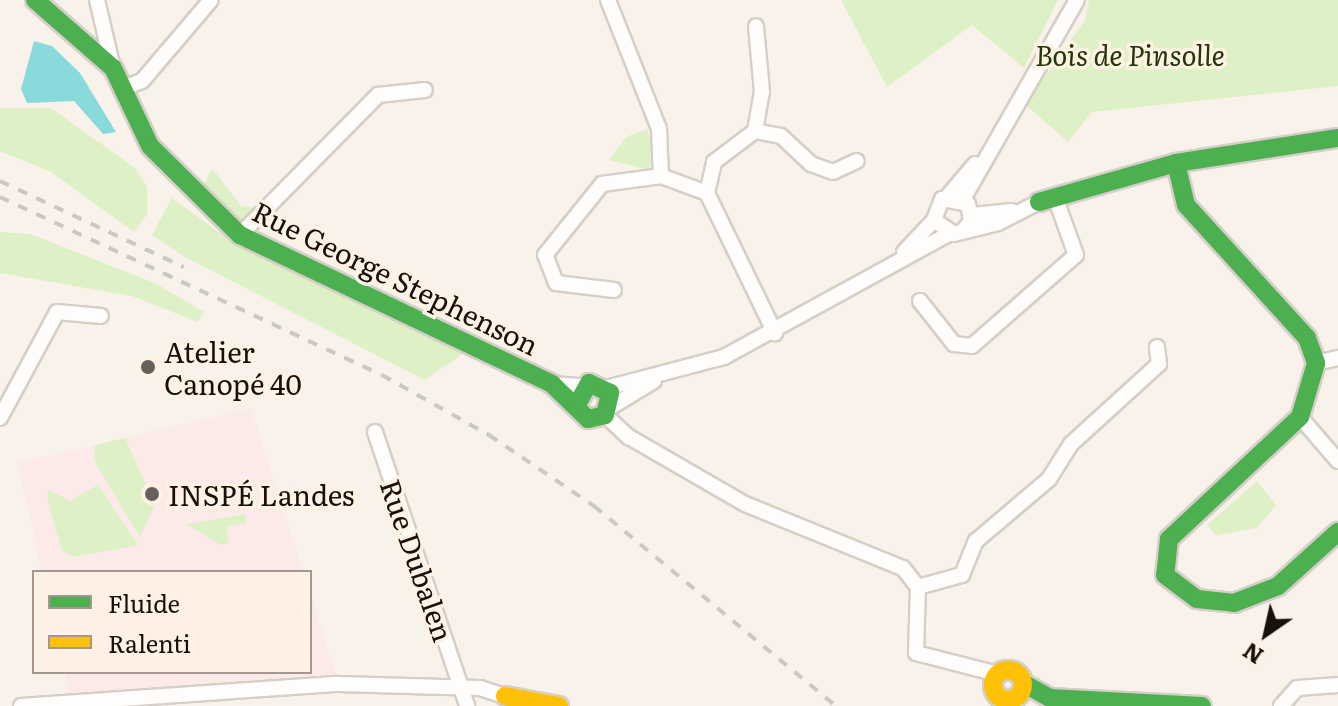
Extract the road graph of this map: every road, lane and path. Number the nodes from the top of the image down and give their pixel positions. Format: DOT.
graph roads {
  1 [pos="35,0"];
  2 [pos="97,0"];
  3 [pos="211,0"];
  4 [pos="608,0"];
  5 [pos="1077,0"];
  6 [pos="756,26"];
  7 [pos="113,68"];
  8 [pos="121,89"];
  9 [pos="425,90"];
  10 [pos="755,131"];
  11 [pos="1338,138"];
  12 [pos="857,161"];
  13 [pos="1176,163"];
  14 [pos="661,176"];
  15 [pos="707,193"];
  16 [pos="956,198"];
  17 [pos="1047,200"];
  18 [pos="972,215"];
  19 [pos="934,220"];
  20 [pos="956,233"];
  21 [pos="240,235"];
  22 [pos="855,289"];
  23 [pos="614,290"];
  24 [pos="920,301"];
  25 [pos="101,316"];
  26 [pos="775,333"];
  27 [pos="1157,347"];
  28 [pos="1338,358"];
  29 [pos="1316,363"];
  30 [pos="671,371"];
  31 [pos="552,384"];
  32 [pos="583,386"];
  33 [pos="606,388"];
  34 [pos="576,406"];
  35 [pos="608,411"];
  36 [pos="1300,417"];
  37 [pos="0,418"];
  38 [pos="375,432"];
  39 [pos="1338,461"];
  40 [pos="1338,532"];
  41 [pos="918,587"];
  42 [pos="1338,685"];
  43 [pos="457,688"];
  44 [pos="997,690"];
  45 [pos="497,701"];
  46 [pos="21,706"];
  47 [pos="467,706"];
  48 [pos="559,706"];
  49 [pos="1202,706"];
  50 [pos="1281,706"];
  1 -- 7 [label="street, Rue George Stephenson"];
  2 -- 7 [label="street"];
  3 -- 8 [label="street"];
  4 -- 14 [label="street"];
  5 -- 16 [label="street"];
  6 -- 10 [label="street"];
  7 -- 8 [label="street, Rue George Stephenson"];
  8 -- 21 [label="street, Rue George Stephenson"];
  9 -- 21 [label="street"];
  10 -- 12 [label="street"];
  10 -- 15 [label="street"];
  11 -- 13 [label="street"];
  13 -- 17 [label="street"];
  13 -- 29 [label="street"];
  14 -- 15 [label="street"];
  14 -- 23 [label="street"];
  15 -- 26 [label="street"];
  16 -- 18 [label="street"];
  16 -- 19 [label="street"];
  17 -- 18 [label="street"];
  17 -- 20 [label="street"];
  17 -- 24 [label="street"];
  18 -- 20 [label="street"];
  19 -- 20 [label="street"];
  19 -- 22 [label="street"];
  20 -- 22 [label="street"];
  21 -- 31 [label="street, Rue George Stephenson"];
  22 -- 26 [label="street"];
  25 -- 37 [label="street"];
  26 -- 30 [label="street"];
  27 -- 41 [label="street"];
  28 -- 29 [label="street"];
  29 -- 36 [label="street"];
  30 -- 33 [label="street"];
  30 -- 35 [label="street"];
  31 -- 32 [label="street, Rue George Stephenson"];
  31 -- 34 [label="street, Rue George Stephenson"];
  32 -- 33 [label="street"];
  32 -- 34 [label="street"];
  33 -- 35 [label="street"];
  34 -- 35 [label="street"];
  35 -- 41 [label="street"];
  36 -- 39 [label="street"];
  36 -- 40 [label="street"];
  38 -- 43 [label="street, Rue Dubalen"];
  41 -- 44 [label="street"];
  42 -- 50 [label="street"];
  43 -- 45 [label="street"];
  43 -- 46 [label="street"];
  43 -- 47 [label="street, Rue Dubalen"];
  44 -- 49 [label="street"];
  45 -- 48 [label="street"];
}
